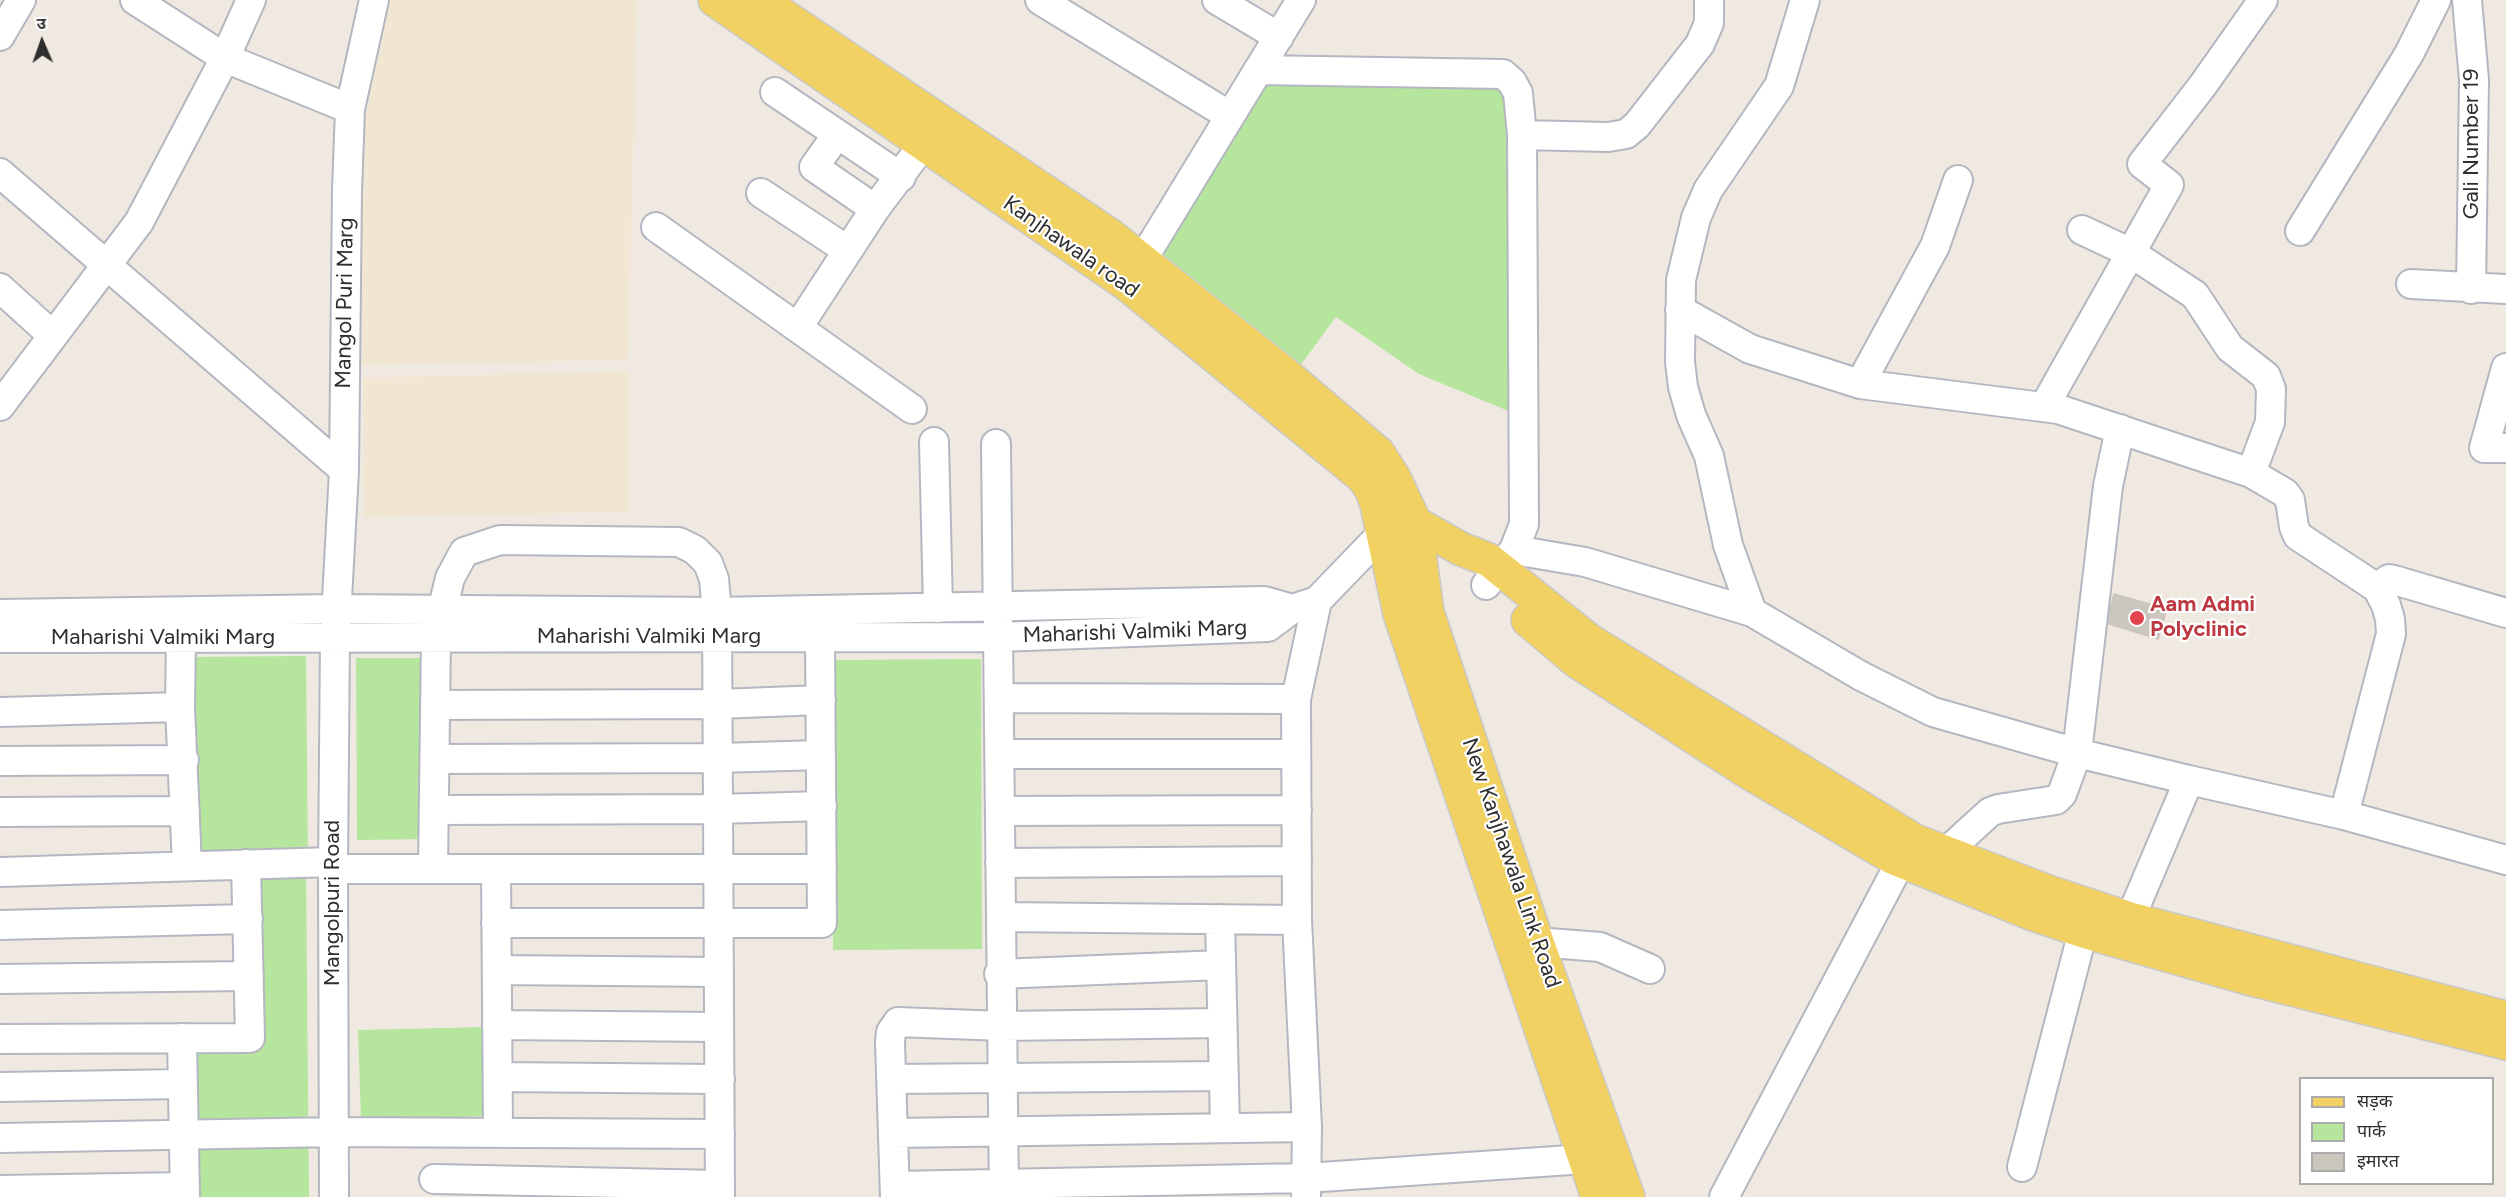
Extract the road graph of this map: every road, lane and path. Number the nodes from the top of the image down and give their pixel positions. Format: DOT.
graph roads {
  1 [pos="21,0"];
  2 [pos="135,0"];
  3 [pos="251,0"];
  4 [pos="374,0"];
  5 [pos="715,0"];
  6 [pos="1040,0"];
  7 [pos="1217,0"];
  8 [pos="1301,0"];
  9 [pos="1709,0"];
  10 [pos="1805,0"];
  11 [pos="2263,0"];
  12 [pos="2436,0"];
  13 [pos="2467,0"];
  14 [pos="778,5"];
  15 [pos="0,36"];
  16 [pos="1279,37"];
  17 [pos="225,58"];
  18 [pos="1258,70"];
  19 [pos="775,92"];
  20 [pos="351,110"];
  21 [pos="1230,116"];
  22 [pos="932,133"];
  23 [pos="1522,135"];
  24 [pos="836,136"];
  25 [pos="0,173"];
  26 [pos="901,177"];
  27 [pos="1958,180"];
  28 [pos="761,193"];
  29 [pos="875,209"];
  30 [pos="656,227"];
  31 [pos="2082,230"];
  32 [pos="2300,231"];
  33 [pos="848,250"];
  34 [pos="2132,253"];
  35 [pos="1141,262"];
  36 [pos="105,265"];
  37 [pos="2411,284"];
  38 [pos="0,288"];
  39 [pos="2471,289"];
  40 [pos="2506,289"];
  41 [pos="1680,310"];
  42 [pos="798,327"];
  43 [pos="52,335"];
  44 [pos="2506,368"];
  45 [pos="1860,384"];
  46 [pos="0,406"];
  47 [pos="2044,407"];
  48 [pos="912,409"];
  49 [pos="2120,429"];
  50 [pos="934,442"];
  51 [pos="996,444"];
  52 [pos="2506,448"];
  53 [pos="344,470"];
  54 [pos="2251,472"];
  55 [pos="1415,523"];
  56 [pos="1385,535"];
  57 [pos="1500,568"];
  58 [pos="2376,588"];
  59 [pos="1304,605"];
  60 [pos="999,607"];
  61 [pos="938,608"];
  62 [pos="1752,612"];
  63 [pos="2506,613"];
  64 [pos="0,614"];
  65 [pos="336,623"];
  66 [pos="887,623"];
  67 [pos="438,624"];
  68 [pos="717,625"];
  69 [pos="820,636"];
  70 [pos="999,637"];
  71 [pos="0,638"];
  72 [pos="181,638"];
  73 [pos="999,698"];
  74 [pos="1296,699"];
  75 [pos="821,700"];
  76 [pos="718,704"];
  77 [pos="435,705"];
  78 [pos="180,707"];
  79 [pos="0,712"];
  80 [pos="2077,753"];
  81 [pos="1000,754"];
  82 [pos="1296,754"];
  83 [pos="821,755"];
  84 [pos="718,758"];
  85 [pos="435,759"];
  86 [pos="184,760"];
  87 [pos="0,761"];
  88 [pos="2189,780"];
  89 [pos="822,806"];
  90 [pos="718,809"];
  91 [pos="434,810"];
  92 [pos="1297,810"];
  93 [pos="185,811"];
  94 [pos="1000,811"];
  95 [pos="0,812"];
  96 [pos="2344,815"];
  97 [pos="1920,852"];
  98 [pos="2506,860"];
  99 [pos="1297,861"];
  100 [pos="1000,863"];
  101 [pos="246,864"];
  102 [pos="333,865"];
  103 [pos="187,866"];
  104 [pos="433,869"];
  105 [pos="496,869"];
  106 [pos="822,869"];
  107 [pos="718,871"];
  108 [pos="0,872"];
  109 [pos="2047,905"];
  110 [pos="1001,917"];
  111 [pos="248,919"];
  112 [pos="1220,919"];
  113 [pos="2087,919"];
  114 [pos="2130,919"];
  115 [pos="1297,920"];
  116 [pos="496,923"];
  117 [pos="719,923"];
  118 [pos="0,925"];
  119 [pos="1537,942"];
  120 [pos="1221,965"];
  121 [pos="1650,969"];
  122 [pos="497,970"];
  123 [pos="719,972"];
  124 [pos="999,974"];
  125 [pos="249,976"];
  126 [pos="0,979"];
  127 [pos="2506,1018"];
  128 [pos="1222,1023"];
  129 [pos="497,1025"];
  130 [pos="1002,1026"];
  131 [pos="719,1027"];
  132 [pos="182,1038"];
  133 [pos="0,1040"];
  134 [pos="2506,1044"];
  135 [pos="1224,1076"];
  136 [pos="498,1077"];
  137 [pos="1002,1078"];
  138 [pos="720,1079"];
  139 [pos="892,1079"];
  140 [pos="182,1084"];
  141 [pos="0,1087"];
  142 [pos="1225,1126"];
  143 [pos="1307,1127"];
  144 [pos="1004,1131"];
  145 [pos="334,1132"];
  146 [pos="434,1132"];
  147 [pos="498,1132"];
  148 [pos="893,1132"];
  149 [pos="720,1134"];
  150 [pos="183,1135"];
  151 [pos="0,1138"];
  152 [pos="1585,1160"];
  153 [pos="2022,1167"];
  154 [pos="1306,1187"];
  155 [pos="434,1188"];
  156 [pos="0,1190"];
  157 [pos="1004,1190"];
  158 [pos="720,1191"];
  159 [pos="895,1191"];
  160 [pos="185,1192"];
  161 [pos="334,1197"];
  162 [pos="1598,1197"];
  163 [pos="1628,1197"];
  164 [pos="1724,1197"];
  1 -- 15 [label="street"];
  2 -- 17 [label="street"];
  3 -- 17 [label="street"];
  4 -- 20 [label="street, Mangol Puri Marg"];
  5 -- 22 [label="main road, Kanjhawala road"];
  6 -- 21 [label="street"];
  7 -- 16 [label="street"];
  8 -- 16 [label="street"];
  9 -- 23 [label="street"];
  10 -- 41 [label="street"];
  11 -- 34 [label="street"];
  12 -- 32 [label="street"];
  13 -- 39 [label="street, Gali Number 19"];
  14 -- 22 [label="main road, Kanjhawala road"];
  16 -- 18 [label="street"];
  17 -- 20 [label="street"];
  17 -- 36 [label="street"];
  18 -- 21 [label="street"];
  18 -- 23 [label="street"];
  19 -- 24 [label="street"];
  20 -- 53 [label="street, Mangol Puri Marg"];
  21 -- 35 [label="street"];
  22 -- 26 [label="street"];
  22 -- 35 [label="main road, Kanjhawala road"];
  22 -- 56 [label="main road, Kanjhawala road"];
  23 -- 57 [label="street"];
  24 -- 26 [label="street"];
  24 -- 29 [label="street"];
  25 -- 36 [label="street"];
  26 -- 29 [label="street"];
  27 -- 45 [label="street"];
  28 -- 33 [label="street"];
  29 -- 33 [label="street"];
  30 -- 42 [label="street"];
  31 -- 34 [label="street"];
  33 -- 42 [label="street"];
  34 -- 47 [label="street"];
  34 -- 54 [label="street"];
  35 -- 55 [label="main road, Kanjhawala road"];
  36 -- 43 [label="street"];
  36 -- 53 [label="street"];
  37 -- 39 [label="street"];
  38 -- 43 [label="street"];
  39 -- 40 [label="street"];
  41 -- 45 [label="street"];
  41 -- 62 [label="street"];
  42 -- 48 [label="street"];
  43 -- 46 [label="street"];
  44 -- 52 [label="street"];
  45 -- 47 [label="street"];
  47 -- 49 [label="street"];
  49 -- 54 [label="street"];
  49 -- 80 [label="street"];
  50 -- 61 [label="street"];
  51 -- 60 [label="street"];
  53 -- 65 [label="street, Mangol Puri Marg"];
  54 -- 58 [label="street"];
  55 -- 56 [label="main road"];
  55 -- 57 [label="main road"];
  55 -- 119 [label="main road, New Kanjhawala Link Road"];
  56 -- 59 [label="street, Maharishi Valmiki Marg"];
  56 -- 152 [label="main road, New Kanjhawala Link Road"];
  57 -- 62 [label="street"];
  57 -- 97 [label="main road"];
  58 -- 63 [label="street"];
  58 -- 96 [label="street"];
  59 -- 60 [label="street, Maharishi Valmiki Marg"];
  59 -- 70 [label="street, Maharishi Valmiki Marg"];
  59 -- 74 [label="street"];
  60 -- 61 [label="street, Maharishi Valmiki Marg"];
  60 -- 70 [label="street"];
  61 -- 66 [label="street, Maharishi Valmiki Marg"];
  62 -- 80 [label="street"];
  64 -- 65 [label="street, Maharishi Valmiki Marg"];
  65 -- 67 [label="street, Maharishi Valmiki Marg"];
  65 -- 72 [label="street, Maharishi Valmiki Marg"];
  65 -- 102 [label="street, Mangolpuri Road"];
  66 -- 68 [label="street, Maharishi Valmiki Marg"];
  66 -- 69 [label="street, Maharishi Valmiki Marg"];
  66 -- 70 [label="street, Maharishi Valmiki Marg"];
  67 -- 68 [label="street, Maharishi Valmiki Marg"];
  67 -- 68 [label="street"];
  67 -- 77 [label="street"];
  68 -- 69 [label="street, Maharishi Valmiki Marg"];
  68 -- 76 [label="street"];
  69 -- 75 [label="street"];
  70 -- 73 [label="street"];
  71 -- 72 [label="street, Maharishi Valmiki Marg"];
  72 -- 78 [label="street"];
  73 -- 74 [label="street"];
  73 -- 81 [label="street"];
  74 -- 82 [label="street"];
  75 -- 76 [label="street"];
  75 -- 83 [label="street"];
  76 -- 77 [label="street"];
  76 -- 84 [label="street"];
  77 -- 85 [label="street"];
  78 -- 79 [label="street"];
  78 -- 86 [label="street"];
  80 -- 88 [label="street"];
  80 -- 97 [label="street"];
  81 -- 82 [label="street"];
  81 -- 94 [label="street"];
  82 -- 92 [label="street"];
  83 -- 84 [label="street"];
  83 -- 89 [label="street"];
  84 -- 85 [label="street"];
  84 -- 90 [label="street"];
  85 -- 91 [label="street"];
  86 -- 87 [label="street"];
  86 -- 93 [label="street"];
  88 -- 96 [label="street"];
  88 -- 114 [label="street"];
  89 -- 90 [label="street"];
  89 -- 106 [label="street"];
  90 -- 91 [label="street"];
  90 -- 107 [label="street"];
  91 -- 104 [label="street"];
  92 -- 94 [label="street"];
  92 -- 99 [label="street"];
  93 -- 95 [label="street"];
  93 -- 103 [label="street"];
  94 -- 100 [label="street"];
  96 -- 98 [label="street"];
  97 -- 109 [label="main road"];
  97 -- 109 [label="main road"];
  97 -- 164 [label="street"];
  99 -- 100 [label="street"];
  99 -- 115 [label="street"];
  100 -- 110 [label="street"];
  101 -- 102 [label="street"];
  101 -- 103 [label="street"];
  101 -- 111 [label="street"];
  102 -- 104 [label="street"];
  102 -- 145 [label="street, Mangolpuri Road"];
  103 -- 108 [label="street"];
  104 -- 105 [label="street"];
  105 -- 107 [label="street"];
  105 -- 116 [label="street"];
  106 -- 107 [label="street"];
  106 -- 117 [label="street"];
  107 -- 117 [label="street"];
  109 -- 113 [label="main road"];
  110 -- 112 [label="street"];
  110 -- 124 [label="street"];
  111 -- 118 [label="street"];
  111 -- 125 [label="street"];
  112 -- 115 [label="street"];
  112 -- 120 [label="street"];
  113 -- 114 [label="main road"];
  113 -- 134 [label="main road"];
  113 -- 153 [label="street"];
  114 -- 127 [label="main road"];
  115 -- 143 [label="street"];
  116 -- 117 [label="street"];
  116 -- 122 [label="street"];
  117 -- 123 [label="street"];
  119 -- 121 [label="street"];
  119 -- 163 [label="main road, New Kanjhawala Link Road"];
  120 -- 124 [label="street"];
  120 -- 128 [label="street"];
  122 -- 123 [label="street"];
  122 -- 129 [label="street"];
  123 -- 131 [label="street"];
  124 -- 130 [label="street"];
  125 -- 126 [label="street"];
  125 -- 132 [label="street"];
  128 -- 130 [label="street"];
  128 -- 135 [label="street"];
  129 -- 131 [label="street"];
  129 -- 136 [label="street"];
  130 -- 137 [label="street"];
  130 -- 139 [label="street"];
  131 -- 138 [label="street"];
  132 -- 133 [label="street"];
  132 -- 140 [label="street"];
  135 -- 137 [label="street"];
  135 -- 142 [label="street"];
  136 -- 138 [label="street"];
  136 -- 147 [label="street"];
  137 -- 139 [label="street"];
  137 -- 144 [label="street"];
  138 -- 149 [label="street"];
  139 -- 148 [label="street"];
  140 -- 141 [label="street"];
  140 -- 150 [label="street"];
  142 -- 143 [label="street"];
  142 -- 144 [label="street"];
  143 -- 154 [label="street"];
  144 -- 148 [label="street"];
  144 -- 157 [label="street"];
  145 -- 146 [label="street"];
  145 -- 150 [label="street"];
  145 -- 161 [label="street, Mangolpuri Road"];
  146 -- 147 [label="street"];
  146 -- 155 [label="street"];
  147 -- 149 [label="street"];
  148 -- 159 [label="street"];
  149 -- 158 [label="street"];
  150 -- 151 [label="street"];
  150 -- 160 [label="street"];
  152 -- 154 [label="street"];
  152 -- 162 [label="main road, New Kanjhawala Link Road"];
  154 -- 157 [label="street"];
  155 -- 158 [label="street"];
  156 -- 160 [label="street"];
  157 -- 159 [label="street"];
}
